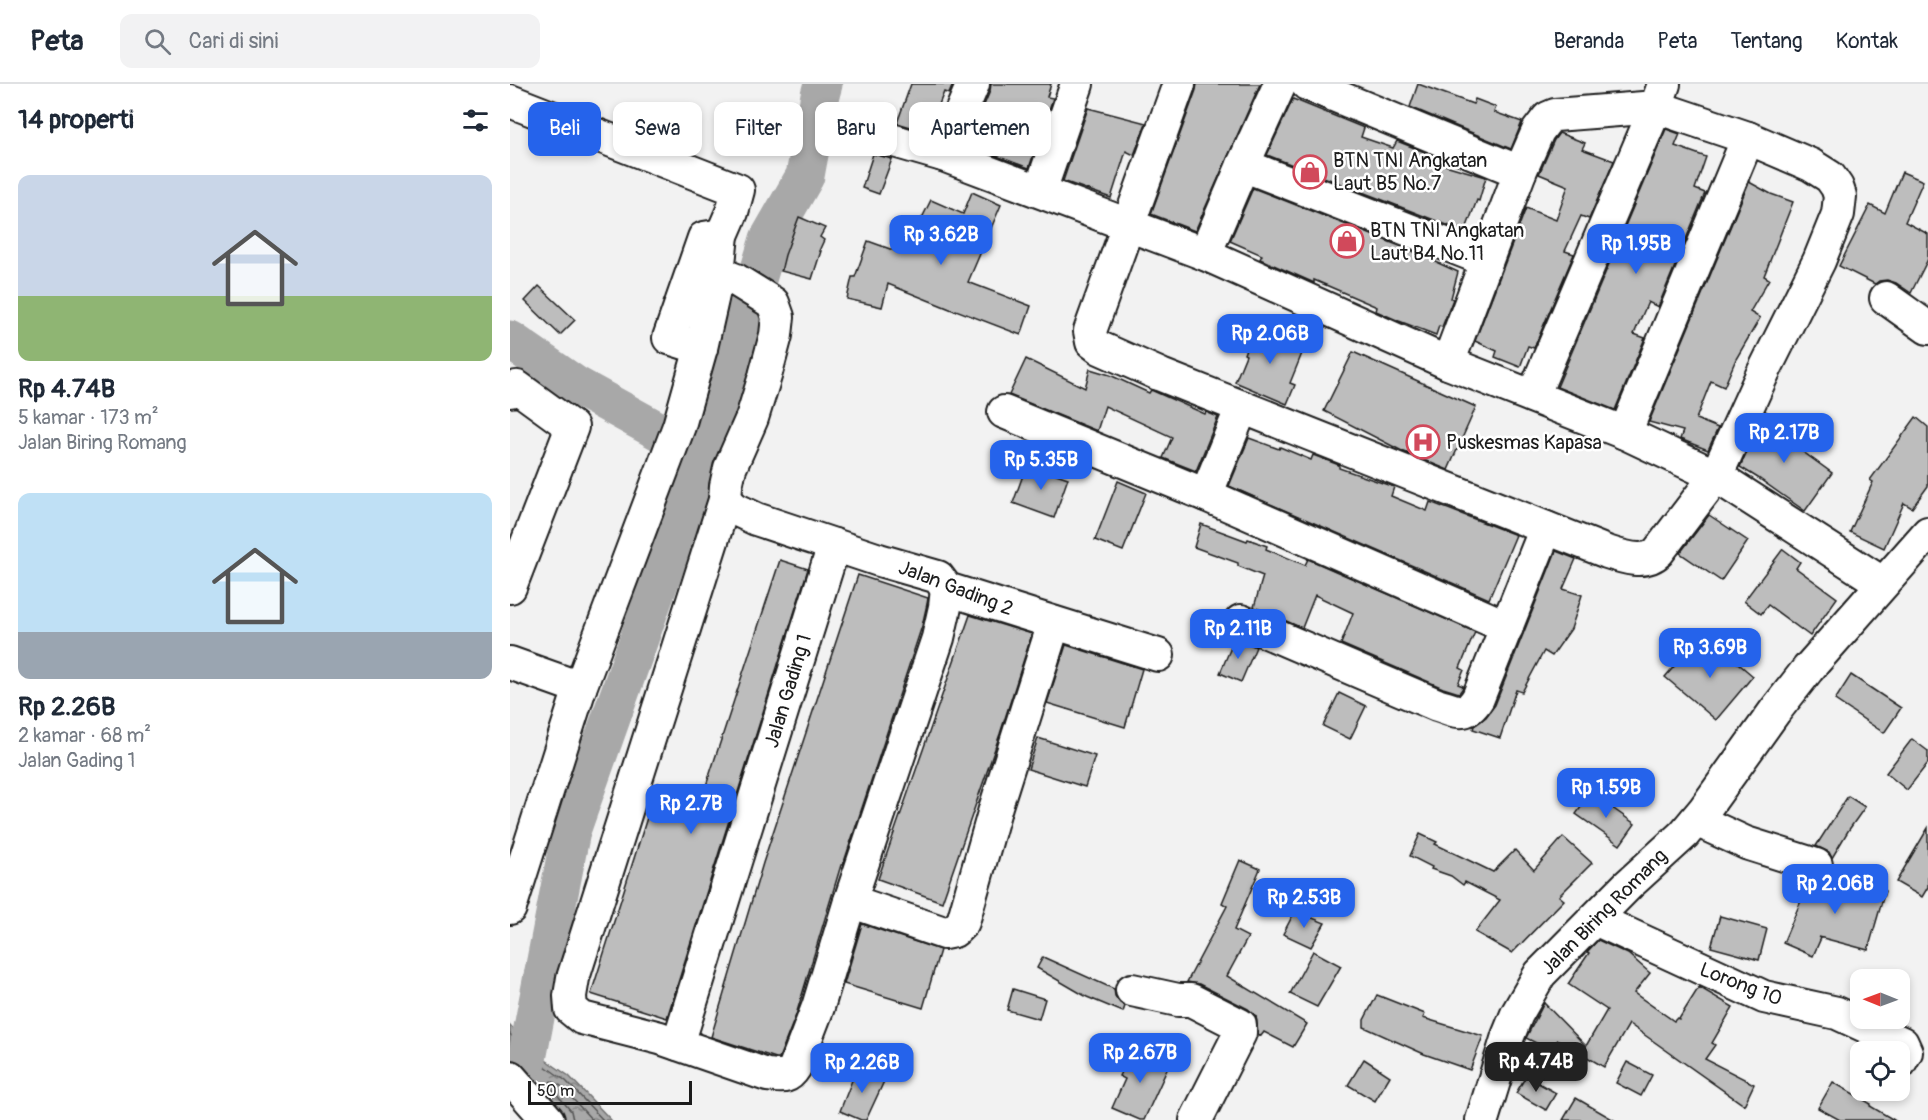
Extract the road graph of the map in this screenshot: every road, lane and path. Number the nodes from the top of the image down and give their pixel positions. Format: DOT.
graph roads {
  1 [pos="973,84"];
  2 [pos="1077,84"];
  3 [pos="1179,84"];
  4 [pos="1280,84"];
  5 [pos="1307,84"];
  6 [pos="1660,96"];
  7 [pos="510,101"];
  8 [pos="966,102"];
  9 [pos="1748,138"];
  10 [pos="947,156"];
  11 [pos="1243,165"];
  12 [pos="1520,172"];
  13 [pos="1040,191"];
  14 [pos="1129,225"];
  15 [pos="722,235"];
  16 [pos="1205,254"];
  17 [pos="1486,260"];
  18 [pos="727,277"];
  19 [pos="1886,298"];
  20 [pos="1928,328"];
  21 [pos="700,348"];
  22 [pos="1448,363"];
  23 [pos="510,391"];
  24 [pos="1533,396"];
  25 [pos="1242,407"];
  26 [pos="1004,412"];
  27 [pos="1625,433"];
  28 [pos="1716,476"];
  29 [pos="1206,495"];
  30 [pos="725,500"];
  31 [pos="1546,528"];
  32 [pos="1928,533"];
  33 [pos="834,545"];
  34 [pos="1882,583"];
  35 [pos="510,587"];
  36 [pos="947,589"];
  37 [pos="1241,621"];
  38 [pos="1054,623"];
  39 [pos="1508,627"];
  40 [pos="1158,655"];
  41 [pos="510,663"];
  42 [pos="580,688"];
  43 [pos="1696,820"];
  44 [pos="1816,865"];
  45 [pos="850,901"];
  46 [pos="510,908"];
  47 [pos="1595,919"];
  48 [pos="1132,990"];
  49 [pos="1898,1041"];
  50 [pos="678,1044"];
  51 [pos="510,1077"];
  52 [pos="1486,1119"];
  53 [pos="548,1120"];
  54 [pos="1196,1120"];
  1 -- 8 [label="street"];
  2 -- 13 [label="street"];
  3 -- 14 [label="street"];
  4 -- 11 [label="street"];
  5 -- 12 [label="street"];
  6 -- 9 [label="street"];
  6 -- 12 [label="street"];
  6 -- 24 [label="street"];
  7 -- 15 [label="street"];
  9 -- 27 [label="street"];
  9 -- 28 [label="street"];
  10 -- 13 [label="street"];
  11 -- 16 [label="street"];
  11 -- 17 [label="street"];
  12 -- 17 [label="street"];
  13 -- 14 [label="street"];
  14 -- 16 [label="street"];
  14 -- 25 [label="street"];
  15 -- 18 [label="street"];
  15 -- 21 [label="street"];
  16 -- 22 [label="street"];
  17 -- 22 [label="street"];
  18 -- 21 [label="street"];
  18 -- 30 [label="street"];
  19 -- 20 [label="street"];
  21 -- 42 [label="street"];
  22 -- 24 [label="street"];
  23 -- 35 [label="street"];
  24 -- 27 [label="street"];
  25 -- 29 [label="street"];
  25 -- 31 [label="street"];
  26 -- 29 [label="street"];
  27 -- 28 [label="street"];
  28 -- 31 [label="street"];
  28 -- 34 [label="street"];
  29 -- 39 [label="street"];
  30 -- 33 [label="street, Jalan Gading 2"];
  30 -- 50 [label="street"];
  31 -- 39 [label="street"];
  32 -- 34 [label="street, Jalan Biring Romang"];
  33 -- 36 [label="street, Jalan Gading 2"];
  33 -- 50 [label="street, Jalan Gading 1"];
  34 -- 43 [label="street, Jalan Biring Romang"];
  36 -- 38 [label="street, Jalan Gading 2"];
  36 -- 45 [label="street"];
  37 -- 39 [label="street"];
  38 -- 40 [label="street, Jalan Gading 2"];
  38 -- 45 [label="street"];
  41 -- 42 [label="street"];
  42 -- 46 [label="street"];
  43 -- 44 [label="street"];
  43 -- 47 [label="street, Jalan Biring Romang"];
  45 -- 50 [label="street"];
  47 -- 49 [label="street, Lorong 10"];
  47 -- 52 [label="street, Jalan Biring Romang"];
  48 -- 54 [label="street"];
  51 -- 53 [label="street"];
}
